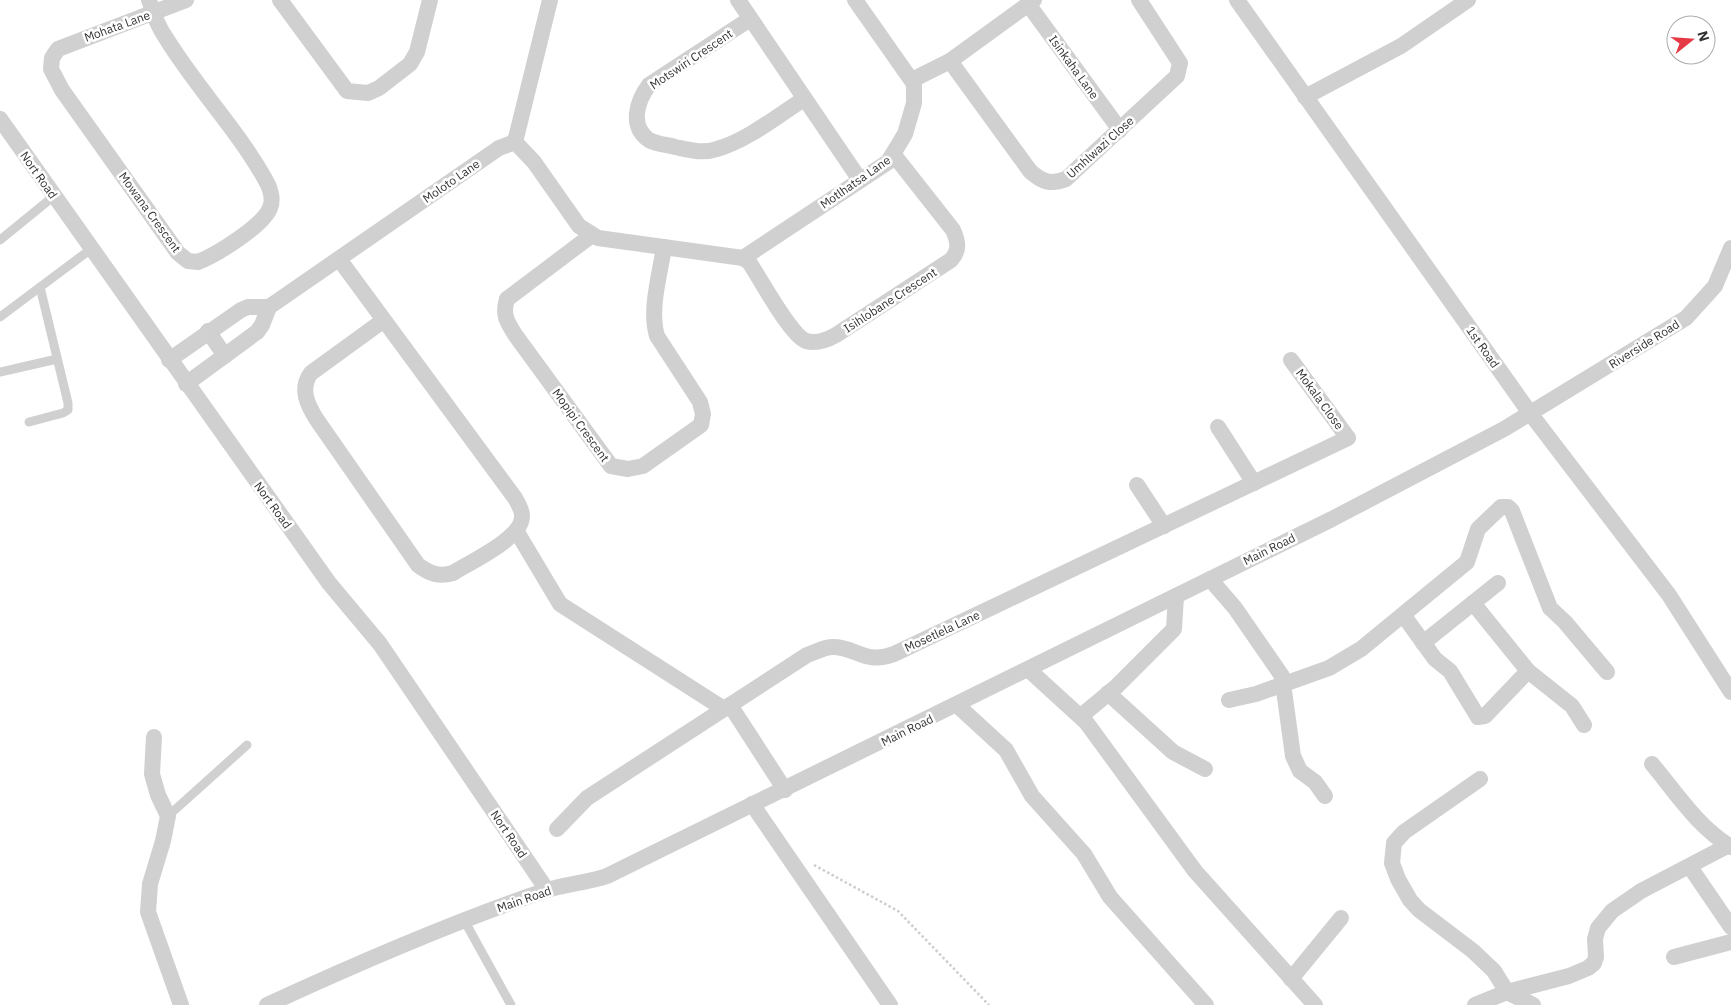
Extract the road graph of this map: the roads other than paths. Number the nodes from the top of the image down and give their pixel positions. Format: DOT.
graph roads {
  1 [pos="186,0"];
  2 [pos="280,0"];
  3 [pos="430,0"];
  4 [pos="550,0"];
  5 [pos="738,0"];
  6 [pos="855,0"];
  7 [pos="1139,0"];
  8 [pos="1237,0"];
  9 [pos="1468,0"];
  10 [pos="1031,2"];
  11 [pos="151,6"];
  12 [pos="750,19"];
  13 [pos="52,58"];
  14 [pos="950,61"];
  15 [pos="912,80"];
  16 [pos="1305,97"];
  17 [pos="804,100"];
  18 [pos="0,119"];
  19 [pos="1120,130"];
  20 [pos="515,142"];
  21 [pos="894,155"];
  22 [pos="860,180"];
  23 [pos="54,196"];
  24 [pos="592,235"];
  25 [pos="0,240"];
  26 [pos="664,247"];
  27 [pos="1731,248"];
  28 [pos="91,249"];
  29 [pos="743,258"];
  30 [pos="339,259"];
  31 [pos="1727,273"];
  32 [pos="40,287"];
  33 [pos="269,307"];
  34 [pos="0,317"];
  35 [pos="384,320"];
  36 [pos="208,331"];
  37 [pos="225,356"];
  38 [pos="58,359"];
  39 [pos="169,360"];
  40 [pos="1291,360"];
  41 [pos="0,372"];
  42 [pos="186,384"];
  43 [pos="1530,413"];
  44 [pos="29,422"];
  45 [pos="1218,428"];
  46 [pos="1348,438"];
  47 [pos="1254,483"];
  48 [pos="1137,485"];
  49 [pos="1164,526"];
  50 [pos="516,532"];
  51 [pos="1210,579"];
  52 [pos="1498,583"];
  53 [pos="1176,596"];
  54 [pos="1473,603"];
  55 [pos="1404,616"];
  56 [pos="1423,642"];
  57 [pos="1029,670"];
  58 [pos="1528,671"];
  59 [pos="1607,672"];
  60 [pos="1283,684"];
  61 [pos="1731,692"];
  62 [pos="1108,693"];
  63 [pos="1230,700"];
  64 [pos="957,705"];
  65 [pos="727,707"];
  66 [pos="1081,716"];
  67 [pos="1584,725"];
  68 [pos="154,737"];
  69 [pos="247,745"];
  70 [pos="1652,764"];
  71 [pos="1205,769"];
  72 [pos="1480,779"];
  73 [pos="785,790"];
  74 [pos="1325,796"];
  75 [pos="752,804"];
  76 [pos="168,816"];
  77 [pos="557,829"];
  78 [pos="1730,846"];
  79 [pos="1690,867"];
  80 [pos="547,890"];
  81 [pos="1341,918"];
  82 [pos="464,920"];
  83 [pos="1731,928"];
  84 [pos="1731,942"];
  85 [pos="1674,957"];
  86 [pos="1291,979"];
  87 [pos="1508,992"];
  88 [pos="292,1000"];
  89 [pos="181,1005"];
  90 [pos="267,1005"];
  91 [pos="511,1005"];
  92 [pos="890,1005"];
  93 [pos="1206,1005"];
  94 [pos="1315,1005"];
  95 [pos="1475,1005"];
  96 [pos="1533,1005"];
  1 -- 11 [label="street, Mohata Lane"];
  2 -- 3 [label="street"];
  4 -- 20 [label="street"];
  5 -- 12 [label="street"];
  6 -- 15 [label="street"];
  7 -- 19 [label="street, Umhlwazi Close"];
  8 -- 16 [label="street, 1st Road"];
  9 -- 16 [label="street"];
  10 -- 14 [label="street"];
  10 -- 19 [label="street, Isinkaha Lane"];
  11 -- 13 [label="street, Mohata Lane"];
  11 -- 13 [label="street, Mowana Crescent"];
  12 -- 17 [label="street"];
  12 -- 17 [label="street, Motswiri Crescent"];
  14 -- 15 [label="street"];
  14 -- 19 [label="street, Umhlwazi Close"];
  15 -- 21 [label="street, Motlhatsa Lane"];
  16 -- 43 [label="street, 1st Road"];
  17 -- 22 [label="street"];
  18 -- 23 [label="street, Nort Road"];
  20 -- 24 [label="street"];
  20 -- 30 [label="street, Moloto Lane"];
  21 -- 22 [label="street, Motlhatsa Lane"];
  21 -- 29 [label="street, Isihlobane Crescent"];
  22 -- 29 [label="street, Motlhatsa Lane"];
  23 -- 25 [label="lane"];
  23 -- 28 [label="street, Nort Road"];
  24 -- 26 [label="street"];
  24 -- 26 [label="street, Mopipi Crescent"];
  26 -- 29 [label="street"];
  27 -- 31 [label="street, Riverside Road"];
  28 -- 32 [label="lane"];
  28 -- 39 [label="street, Nort Road"];
  30 -- 33 [label="street, Moloto Lane"];
  30 -- 35 [label="street"];
  31 -- 43 [label="street, Riverside Road"];
  32 -- 34 [label="lane"];
  32 -- 38 [label="lane"];
  33 -- 36 [label="street"];
  33 -- 37 [label="street"];
  35 -- 50 [label="street"];
  35 -- 50 [label="street"];
  36 -- 37 [label="street"];
  36 -- 39 [label="street"];
  37 -- 42 [label="street"];
  38 -- 41 [label="lane"];
  38 -- 44 [label="lane"];
  39 -- 42 [label="street, Nort Road"];
  40 -- 46 [label="street, Mokala Close"];
  42 -- 80 [label="street, Nort Road"];
  43 -- 51 [label="street, Main Road"];
  43 -- 61 [label="street, 1st Road"];
  45 -- 47 [label="street"];
  46 -- 47 [label="street, Mosetlela Lane"];
  47 -- 49 [label="street, Mosetlela Lane"];
  48 -- 49 [label="street"];
  49 -- 65 [label="street, Mosetlela Lane"];
  50 -- 65 [label="street"];
  51 -- 53 [label="street, Main Road"];
  51 -- 60 [label="street"];
  52 -- 54 [label="street"];
  53 -- 57 [label="street, Main Road"];
  53 -- 62 [label="street"];
  54 -- 56 [label="street"];
  54 -- 58 [label="street"];
  55 -- 56 [label="street"];
  55 -- 59 [label="street"];
  55 -- 60 [label="street"];
  56 -- 58 [label="street"];
  57 -- 64 [label="street, Main Road"];
  57 -- 66 [label="street"];
  58 -- 67 [label="street"];
  60 -- 63 [label="street"];
  60 -- 74 [label="street"];
  62 -- 66 [label="street"];
  62 -- 71 [label="street"];
  64 -- 73 [label="street, Main Road"];
  64 -- 93 [label="street"];
  65 -- 73 [label="street"];
  65 -- 77 [label="street, Mosetlela Lane"];
  66 -- 86 [label="street"];
  68 -- 76 [label="street"];
  69 -- 76 [label="lane"];
  70 -- 78 [label="street"];
  72 -- 87 [label="street"];
  73 -- 75 [label="street, Main Road"];
  75 -- 80 [label="street, Main Road"];
  75 -- 92 [label="street"];
  76 -- 89 [label="street"];
  78 -- 79 [label="street"];
  79 -- 83 [label="street"];
  79 -- 87 [label="street"];
  80 -- 82 [label="street, Main Road"];
  81 -- 86 [label="street"];
  82 -- 88 [label="street, Main Road"];
  82 -- 91 [label="lane"];
  84 -- 85 [label="street"];
  86 -- 94 [label="street"];
  87 -- 95 [label="street"];
  87 -- 96 [label="street"];
  88 -- 90 [label="street, Main Road"];
}
